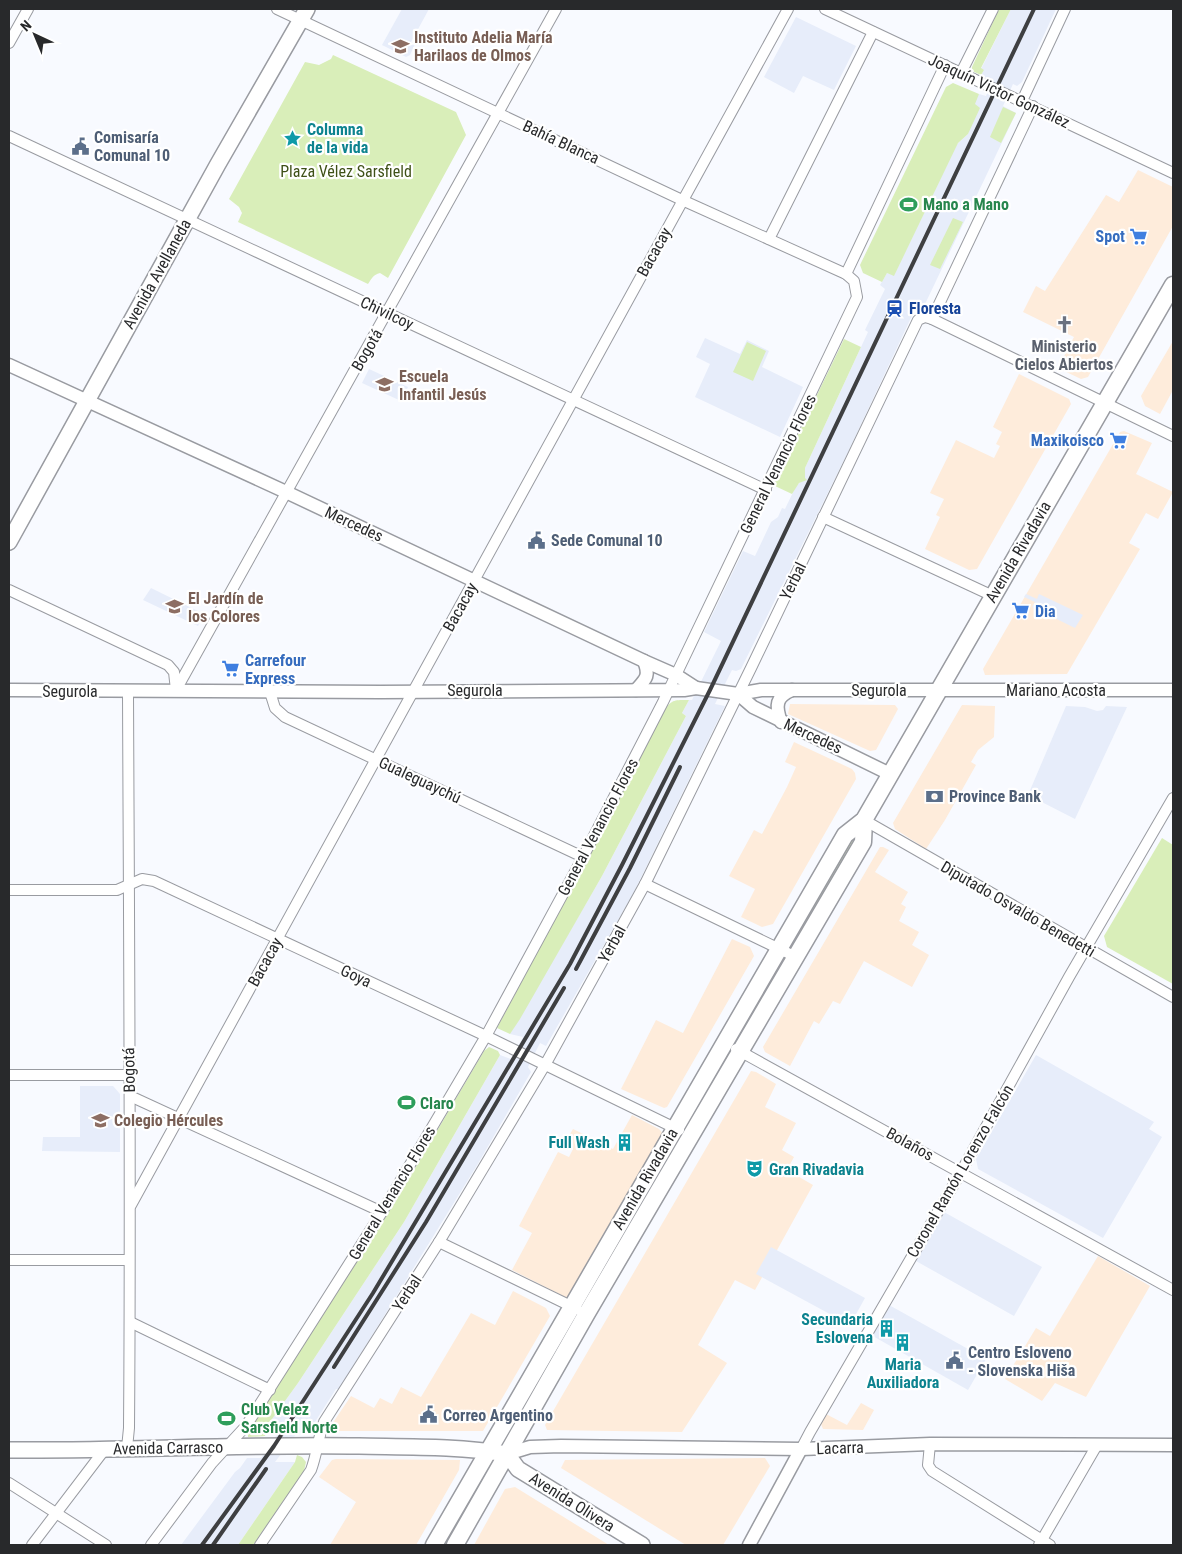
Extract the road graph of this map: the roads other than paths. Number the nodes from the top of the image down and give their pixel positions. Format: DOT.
graph roads {
  1 [pos="28,9"];
  2 [pos="277,9"];
  3 [pos="556,9"];
  4 [pos="788,9"];
  5 [pos="825,9"];
  6 [pos="993,9"];
  7 [pos="1065,9"];
  8 [pos="304,14"];
  9 [pos="873,32"];
  10 [pos="9,43"];
  11 [pos="945,65"];
  12 [pos="961,73"];
  13 [pos="1022,101"];
  14 [pos="1033,106"];
  15 [pos="498,112"];
  16 [pos="9,136"];
  17 [pos="1173,173"];
  18 [pos="682,200"];
  19 [pos="188,218"];
  20 [pos="769,239"];
  21 [pos="846,274"];
  22 [pos="1173,285"];
  23 [pos="387,314"];
  24 [pos="927,318"];
  25 [pos="9,365"];
  26 [pos="572,399"];
  27 [pos="87,401"];
  28 [pos="1105,403"];
  29 [pos="1173,436"];
  30 [pos="766,490"];
  31 [pos="286,492"];
  32 [pos="823,517"];
  33 [pos="9,542"];
  34 [pos="474,581"];
  35 [pos="9,590"];
  36 [pos="993,596"];
  37 [pos="644,661"];
  38 [pos="676,675"];
  39 [pos="696,688"];
  40 [pos="9,690"];
  41 [pos="128,690"];
  42 [pos="176,690"];
  43 [pos="636,690"];
  44 [pos="669,690"];
  45 [pos="792,690"];
  46 [pos="940,690"];
  47 [pos="1173,690"];
  48 [pos="413,691"];
  49 [pos="270,692"];
  50 [pos="738,694"];
  51 [pos="780,722"];
  52 [pos="376,760"];
  53 [pos="890,774"];
  54 [pos="1173,798"];
  55 [pos="864,820"];
  56 [pos="583,857"];
  57 [pos="129,884"];
  58 [pos="645,884"];
  59 [pos="9,890"];
  60 [pos="277,940"];
  61 [pos="779,948"];
  62 [pos="1086,948"];
  63 [pos="796,957"];
  64 [pos="1173,997"];
  65 [pos="486,1036"];
  66 [pos="725,1042"];
  67 [pos="741,1052"];
  68 [pos="545,1065"];
  69 [pos="9,1075"];
  70 [pos="129,1075"];
  71 [pos="130,1096"];
  72 [pos="179,1119"];
  73 [pos="674,1127"];
  74 [pos="692,1135"];
  75 [pos="961,1172"];
  76 [pos="131,1205"];
  77 [pos="382,1212"];
  78 [pos="440,1242"];
  79 [pos="9,1260"];
  80 [pos="130,1260"];
  81 [pos="1173,1290"];
  82 [pos="572,1306"];
  83 [pos="587,1314"];
  84 [pos="130,1322"];
  85 [pos="270,1390"];
  86 [pos="930,1444"];
  87 [pos="1097,1445"];
  88 [pos="1173,1445"];
  89 [pos="317,1446"];
  90 [pos="227,1447"];
  91 [pos="128,1448"];
  92 [pos="105,1449"];
  93 [pos="801,1449"];
  94 [pos="9,1450"];
  95 [pos="488,1451"];
  96 [pos="507,1454"];
  97 [pos="9,1483"];
  98 [pos="56,1514"];
  99 [pos="1044,1544"];
  100 [pos="32,1545"];
  101 [pos="106,1545"];
  102 [pos="151,1545"];
  103 [pos="260,1545"];
  104 [pos="434,1545"];
  105 [pos="455,1545"];
  106 [pos="642,1545"];
  107 [pos="749,1545"];
  1 -- 10 [label="street"];
  2 -- 8 [label="street, Bahía Blanca"];
  3 -- 15 [label="street, Bogotá"];
  4 -- 18 [label="street, Bacacay"];
  5 -- 9 [label="street, Joaquín Victor González"];
  6 -- 12 [label="street"];
  7 -- 13 [label="street"];
  8 -- 15 [label="street, Bahía Blanca"];
  8 -- 19 [label="main road, Avenida Avellaneda"];
  9 -- 11 [label="street, Joaquín Victor González"];
  9 -- 20 [label="street"];
  11 -- 12 [label="street, Joaquín Victor González"];
  11 -- 21 [label="street"];
  12 -- 13 [label="street, Joaquín Victor González"];
  13 -- 14 [label="street, Joaquín Victor González"];
  14 -- 17 [label="street, Joaquín Victor González"];
  14 -- 24 [label="street, Yerbal"];
  15 -- 18 [label="street, Bahía Blanca"];
  15 -- 23 [label="street, Bogotá"];
  16 -- 19 [label="street, Chivilcoy"];
  18 -- 20 [label="street, Bahía Blanca"];
  18 -- 26 [label="street, Bacacay"];
  19 -- 23 [label="street, Chivilcoy"];
  19 -- 27 [label="main road, Avenida Avellaneda"];
  20 -- 21 [label="street, Bahía Blanca"];
  21 -- 30 [label="street, General Venancio Flores"];
  22 -- 28 [label="main road, Avenida Rivadavia"];
  23 -- 26 [label="street, Chivilcoy"];
  23 -- 31 [label="street, Bogotá"];
  24 -- 28 [label="street"];
  24 -- 32 [label="street, Yerbal"];
  25 -- 27 [label="street, Mercedes"];
  26 -- 30 [label="street, Chivilcoy"];
  26 -- 34 [label="street, Bacacay"];
  27 -- 31 [label="street, Mercedes"];
  27 -- 33 [label="main road, Avenida Avellaneda"];
  28 -- 29 [label="street"];
  28 -- 36 [label="main road, Avenida Rivadavia"];
  30 -- 38 [label="street, General Venancio Flores"];
  31 -- 34 [label="street, Mercedes"];
  31 -- 42 [label="street, Bogotá"];
  32 -- 36 [label="street"];
  32 -- 50 [label="street, Yerbal"];
  34 -- 37 [label="street, Mercedes"];
  34 -- 48 [label="street, Bacacay"];
  35 -- 42 [label="street"];
  36 -- 46 [label="main road, Avenida Rivadavia"];
  37 -- 38 [label="street, Mercedes"];
  37 -- 43 [label="street"];
  38 -- 39 [label="street, Mercedes"];
  38 -- 44 [label="street, General Venancio Flores"];
  39 -- 44 [label="street, Segurola"];
  39 -- 50 [label="street, Segurola"];
  40 -- 41 [label="street, Segurola"];
  41 -- 42 [label="street, Segurola"];
  41 -- 57 [label="street, Bogotá"];
  42 -- 49 [label="street, Segurola"];
  43 -- 44 [label="street, Segurola"];
  43 -- 48 [label="street, Segurola"];
  44 -- 56 [label="street, General Venancio Flores"];
  45 -- 46 [label="street, Segurola"];
  45 -- 50 [label="street, Segurola"];
  45 -- 51 [label="street"];
  46 -- 47 [label="street, Mariano Acosta"];
  46 -- 53 [label="main road, Avenida Rivadavia"];
  48 -- 49 [label="street, Segurola"];
  48 -- 52 [label="street, Bacacay"];
  49 -- 52 [label="street, Gualeguaychú"];
  50 -- 51 [label="street, Mercedes"];
  50 -- 58 [label="street, Yerbal"];
  51 -- 53 [label="street, Mercedes"];
  52 -- 56 [label="street, Gualeguaychú"];
  52 -- 60 [label="street, Bacacay"];
  53 -- 55 [label="main road, Avenida Rivadavia"];
  54 -- 62 [label="street, Coronel Ramón Lorenzo Falcón"];
  55 -- 61 [label="main road, Avenida Rivadavia"];
  55 -- 62 [label="street, Diputado Osvaldo Benedetti"];
  55 -- 63 [label="main road, Avenida Rivadavia"];
  56 -- 65 [label="street, General Venancio Flores"];
  57 -- 59 [label="street, Goya"];
  57 -- 60 [label="street, Goya"];
  57 -- 70 [label="street, Bogotá"];
  58 -- 61 [label="street"];
  58 -- 68 [label="street, Yerbal"];
  60 -- 65 [label="street, Goya"];
  60 -- 72 [label="street, Bacacay"];
  61 -- 63 [label="street"];
  61 -- 66 [label="main road, Avenida Rivadavia"];
  62 -- 64 [label="street, Diputado Osvaldo Benedetti"];
  62 -- 75 [label="street, Coronel Ramón Lorenzo Falcón"];
  63 -- 67 [label="main road, Avenida Rivadavia"];
  65 -- 68 [label="street, Goya"];
  65 -- 77 [label="street, General Venancio Flores"];
  66 -- 67 [label="street, Bolaños"];
  66 -- 73 [label="main road, Avenida Rivadavia"];
  67 -- 74 [label="main road, Avenida Rivadavia"];
  67 -- 75 [label="street, Bolaños"];
  68 -- 73 [label="street, Goya"];
  68 -- 78 [label="street, Yerbal"];
  69 -- 70 [label="street"];
  70 -- 71 [label="street, Bogotá"];
  71 -- 72 [label="street"];
  71 -- 76 [label="street, Bogotá"];
  72 -- 76 [label="street, Bacacay"];
  72 -- 77 [label="street"];
  73 -- 74 [label="street, Goya"];
  73 -- 82 [label="main road, Avenida Rivadavia"];
  74 -- 83 [label="main road, Avenida Rivadavia"];
  75 -- 81 [label="street, Bolaños"];
  75 -- 93 [label="street, Coronel Ramón Lorenzo Falcón"];
  76 -- 80 [label="street, Bogotá"];
  77 -- 85 [label="street, General Venancio Flores"];
  78 -- 82 [label="street"];
  78 -- 89 [label="street, Yerbal"];
  79 -- 80 [label="street"];
  80 -- 84 [label="street, Bogotá"];
  82 -- 83 [label="street"];
  82 -- 95 [label="main road, Avenida Rivadavia"];
  83 -- 96 [label="main road, Avenida Rivadavia"];
  84 -- 85 [label="street"];
  84 -- 91 [label="street, Bogotá"];
  85 -- 90 [label="street, General Venancio Flores"];
  86 -- 87 [label="street, Lacarra"];
  86 -- 93 [label="street, Lacarra"];
  86 -- 99 [label="street"];
  87 -- 88 [label="street, Lacarra"];
  87 -- 99 [label="street"];
  89 -- 90 [label="main road, Avenida Carrasco"];
  89 -- 95 [label="main road, Avenida Carrasco"];
  89 -- 103 [label="street, Yerbal"];
  90 -- 91 [label="main road, Avenida Carrasco"];
  90 -- 102 [label="street, General Venancio Flores"];
  91 -- 92 [label="main road, Avenida Carrasco"];
  92 -- 94 [label="main road, Avenida Carrasco"];
  92 -- 98 [label="street"];
  93 -- 96 [label="street, Lacarra"];
  93 -- 107 [label="street, Coronel Ramón Lorenzo Falcón"];
  95 -- 96 [label="main road, Avenida Carrasco"];
  95 -- 104 [label="main road, Avenida Rivadavia"];
  96 -- 105 [label="main road, Avenida Rivadavia"];
  96 -- 106 [label="main road, Avenida Olivera"];
  97 -- 98 [label="street"];
  98 -- 100 [label="street"];
  98 -- 101 [label="street"];
}
